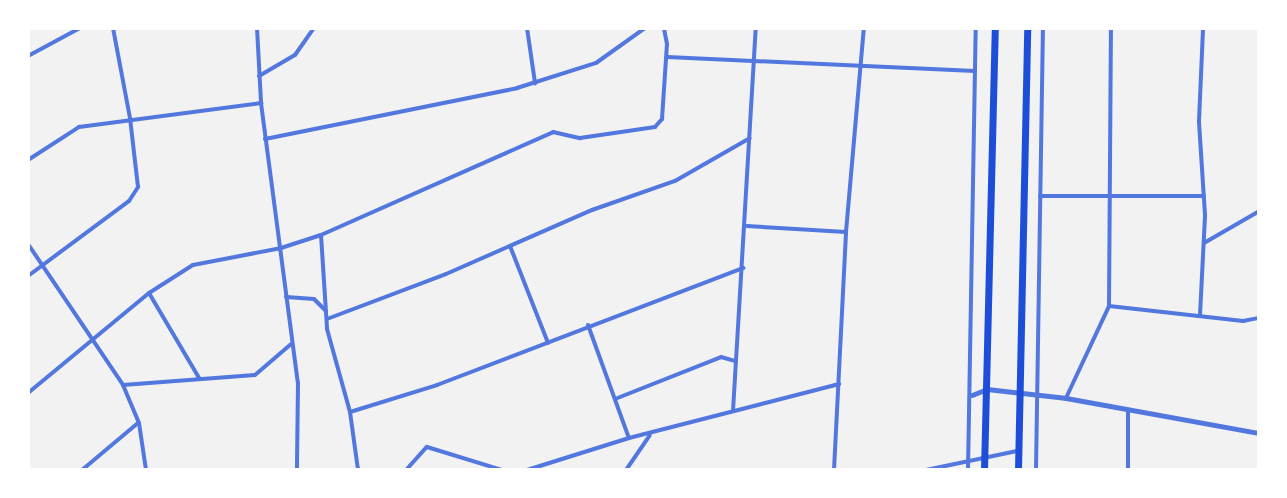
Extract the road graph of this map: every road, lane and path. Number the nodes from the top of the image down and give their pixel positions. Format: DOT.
graph roads {
  1 [pos="80,28"];
  2 [pos="113,28"];
  3 [pos="257,28"];
  4 [pos="314,28"];
  5 [pos="527,28"];
  6 [pos="645,28"];
  7 [pos="664,28"];
  8 [pos="756,28"];
  9 [pos="864,28"];
  10 [pos="976,28"];
  11 [pos="995,28"];
  12 [pos="1027,28"];
  13 [pos="1043,28"];
  14 [pos="1111,28"];
  15 [pos="1203,28"];
  16 [pos="28,56"];
  17 [pos="667,57"];
  18 [pos="755,64"];
  19 [pos="860,65"];
  20 [pos="975,71"];
  21 [pos="259,76"];
  22 [pos="536,83"];
  23 [pos="261,103"];
  24 [pos="130,118"];
  25 [pos="750,138"];
  26 [pos="265,139"];
  27 [pos="28,160"];
  28 [pos="1040,196"];
  29 [pos="1204,196"];
  30 [pos="1108,197"];
  31 [pos="1258,212"];
  32 [pos="747,226"];
  33 [pos="846,232"];
  34 [pos="321,235"];
  35 [pos="28,244"];
  36 [pos="1203,244"];
  37 [pos="510,245"];
  38 [pos="280,248"];
  39 [pos="43,265"];
  40 [pos="743,268"];
  41 [pos="28,276"];
  42 [pos="149,293"];
  43 [pos="286,297"];
  44 [pos="1109,306"];
  45 [pos="327,312"];
  46 [pos="1200,315"];
  47 [pos="1258,318"];
  48 [pos="327,319"];
  49 [pos="588,326"];
  50 [pos="90,341"];
  51 [pos="548,343"];
  52 [pos="292,344"];
  53 [pos="735,361"];
  54 [pos="199,378"];
  55 [pos="839,384"];
  56 [pos="123,385"];
  57 [pos="987,389"];
  58 [pos="1018,392"];
  59 [pos="28,393"];
  60 [pos="1037,394"];
  61 [pos="972,395"];
  62 [pos="1066,398"];
  63 [pos="615,399"];
  64 [pos="350,411"];
  65 [pos="733,411"];
  66 [pos="1128,412"];
  67 [pos="139,423"];
  68 [pos="1258,433"];
  69 [pos="650,434"];
  70 [pos="629,438"];
  71 [pos="1017,451"];
  72 [pos="984,459"];
  73 [pos="969,460"];
  74 [pos="82,470"];
  75 [pos="146,470"];
  76 [pos="297,470"];
  77 [pos="358,470"];
  78 [pos="406,470"];
  79 [pos="502,470"];
  80 [pos="527,470"];
  81 [pos="626,470"];
  82 [pos="834,470"];
  83 [pos="926,470"];
  84 [pos="968,470"];
  85 [pos="984,470"];
  86 [pos="1018,470"];
  87 [pos="1036,470"];
  88 [pos="1128,470"];
  1 -- 16 [label="street"];
  2 -- 24 [label="street"];
  3 -- 21 [label="street"];
  4 -- 21 [label="street"];
  5 -- 22 [label="street"];
  6 -- 22 [label="street"];
  7 -- 17 [label="street"];
  8 -- 18 [label="street"];
  9 -- 19 [label="street"];
  10 -- 20 [label="street"];
  11 -- 57 [label="highway"];
  12 -- 58 [label="highway"];
  13 -- 28 [label="street"];
  14 -- 30 [label="street"];
  15 -- 29 [label="street"];
  17 -- 18 [label="street"];
  17 -- 34 [label="street"];
  18 -- 19 [label="street"];
  18 -- 25 [label="street"];
  19 -- 20 [label="street"];
  19 -- 33 [label="street"];
  20 -- 61 [label="street"];
  21 -- 23 [label="street"];
  22 -- 26 [label="street"];
  23 -- 24 [label="street"];
  23 -- 26 [label="street"];
  24 -- 27 [label="street"];
  24 -- 39 [label="street"];
  25 -- 32 [label="street"];
  25 -- 37 [label="street"];
  26 -- 38 [label="street"];
  28 -- 30 [label="street"];
  28 -- 60 [label="street"];
  29 -- 30 [label="street"];
  29 -- 36 [label="street"];
  30 -- 44 [label="street"];
  31 -- 36 [label="street"];
  32 -- 33 [label="street"];
  32 -- 40 [label="street"];
  33 -- 55 [label="street"];
  34 -- 38 [label="street"];
  34 -- 45 [label="street"];
  35 -- 39 [label="street"];
  36 -- 46 [label="street"];
  37 -- 48 [label="street"];
  37 -- 51 [label="street"];
  38 -- 42 [label="street"];
  38 -- 43 [label="street"];
  39 -- 41 [label="street"];
  39 -- 50 [label="street"];
  40 -- 49 [label="street"];
  40 -- 53 [label="street"];
  42 -- 50 [label="street"];
  42 -- 54 [label="street"];
  43 -- 45 [label="street"];
  43 -- 52 [label="street"];
  44 -- 46 [label="street"];
  44 -- 62 [label="street"];
  45 -- 48 [label="street"];
  46 -- 47 [label="street"];
  48 -- 64 [label="street"];
  49 -- 51 [label="street"];
  49 -- 63 [label="street"];
  50 -- 56 [label="street"];
  50 -- 59 [label="street"];
  51 -- 64 [label="street"];
  52 -- 54 [label="street"];
  52 -- 76 [label="street"];
  53 -- 63 [label="street"];
  53 -- 65 [label="street"];
  54 -- 56 [label="street"];
  55 -- 65 [label="street"];
  55 -- 82 [label="street"];
  56 -- 67 [label="street"];
  57 -- 58 [label="street"];
  57 -- 61 [label="street"];
  57 -- 72 [label="highway"];
  58 -- 60 [label="street"];
  58 -- 71 [label="highway"];
  60 -- 62 [label="street"];
  60 -- 87 [label="street"];
  61 -- 73 [label="street"];
  62 -- 66 [label="street"];
  63 -- 70 [label="street"];
  64 -- 77 [label="street"];
  65 -- 69 [label="street"];
  66 -- 68 [label="street"];
  66 -- 88 [label="street"];
  67 -- 74 [label="street"];
  67 -- 75 [label="street"];
  69 -- 70 [label="street"];
  69 -- 81 [label="street"];
  70 -- 80 [label="street"];
  71 -- 72 [label="street"];
  71 -- 86 [label="highway"];
  72 -- 73 [label="street"];
  72 -- 85 [label="highway"];
  73 -- 83 [label="street"];
  73 -- 84 [label="street"];
  78 -- 79 [label="street"];
}
